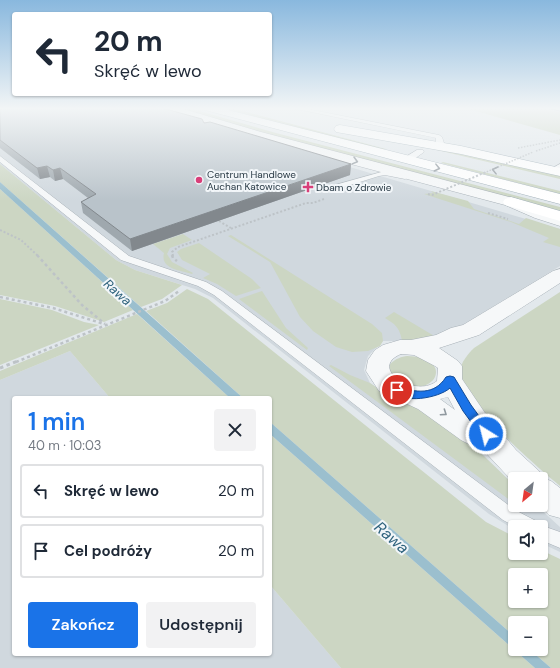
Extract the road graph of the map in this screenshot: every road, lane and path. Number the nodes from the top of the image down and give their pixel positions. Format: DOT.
graph roads {
  1 [pos="271,139"];
  2 [pos="327,139"];
  3 [pos="368,139"];
  4 [pos="390,139"];
  5 [pos="439,139"];
  6 [pos="440,143"];
  7 [pos="560,143"];
  8 [pos="420,152"];
  9 [pos="0,158"];
  10 [pos="407,160"];
  11 [pos="558,170"];
  12 [pos="560,186"];
  13 [pos="428,187"];
  14 [pos="331,190"];
  15 [pos="560,199"];
  16 [pos="306,200"];
  17 [pos="511,202"];
  18 [pos="306,203"];
  19 [pos="282,212"];
  20 [pos="560,216"];
  21 [pos="219,221"];
  22 [pos="560,221"];
  23 [pos="231,228"];
  24 [pos="0,230"];
  25 [pos="180,263"];
  26 [pos="560,275"];
  27 [pos="180,290"];
  28 [pos="0,297"];
  29 [pos="106,324"];
  30 [pos="471,330"];
  31 [pos="410,348"];
  32 [pos="0,368"];
  33 [pos="450,373"];
  34 [pos="409,395"];
  35 [pos="494,445"];
  36 [pos="523,472"];
  37 [pos="548,495"];
  38 [pos="560,506"];
  39 [pos="519,520"];
  40 [pos="548,535"];
  41 [pos="560,540"];
  1 -- 13 [label="street, one-way"];
  2 -- 10 [label="main road"];
  3 -- 8 [label="main road"];
  4 -- 11 [label="main road"];
  5 -- 6 [label="lane"];
  7 -- 13 [label="path, bridge"];
  8 -- 10 [label="lane"];
  12 -- 8 [label="main road, one-way"];
  9 -- 39 [label="lane"];
  10 -- 15 [label="main road, one-way"];
  13 -- 14 [label="lane"];
  13 -- 17 [label="street"];
  16 -- 18 [label="path"];
  17 -- 20 [label="main road"];
  17 -- 22 [label="street"];
  19 -- 23 [label="path"];
  21 -- 23 [label="path"];
  23 -- 25 [label="path"];
  24 -- 29 [label="path"];
  26 -- 30 [label="street"];
  27 -- 29 [label="path"];
  28 -- 29 [label="path"];
  29 -- 32 [label="path"];
  30 -- 31 [label="street"];
  30 -- 33 [label="street"];
  31 -- 33 [label="street"];
  31 -- 34 [label="street"];
  33 -- 34 [label="street"];
  33 -- 35 [label="street"];
  34 -- 35 [label="street, one-way"];
  35 -- 36 [label="street"];
  37 -- 38 [label="street"];
  40 -- 41 [label="lane"];
}
